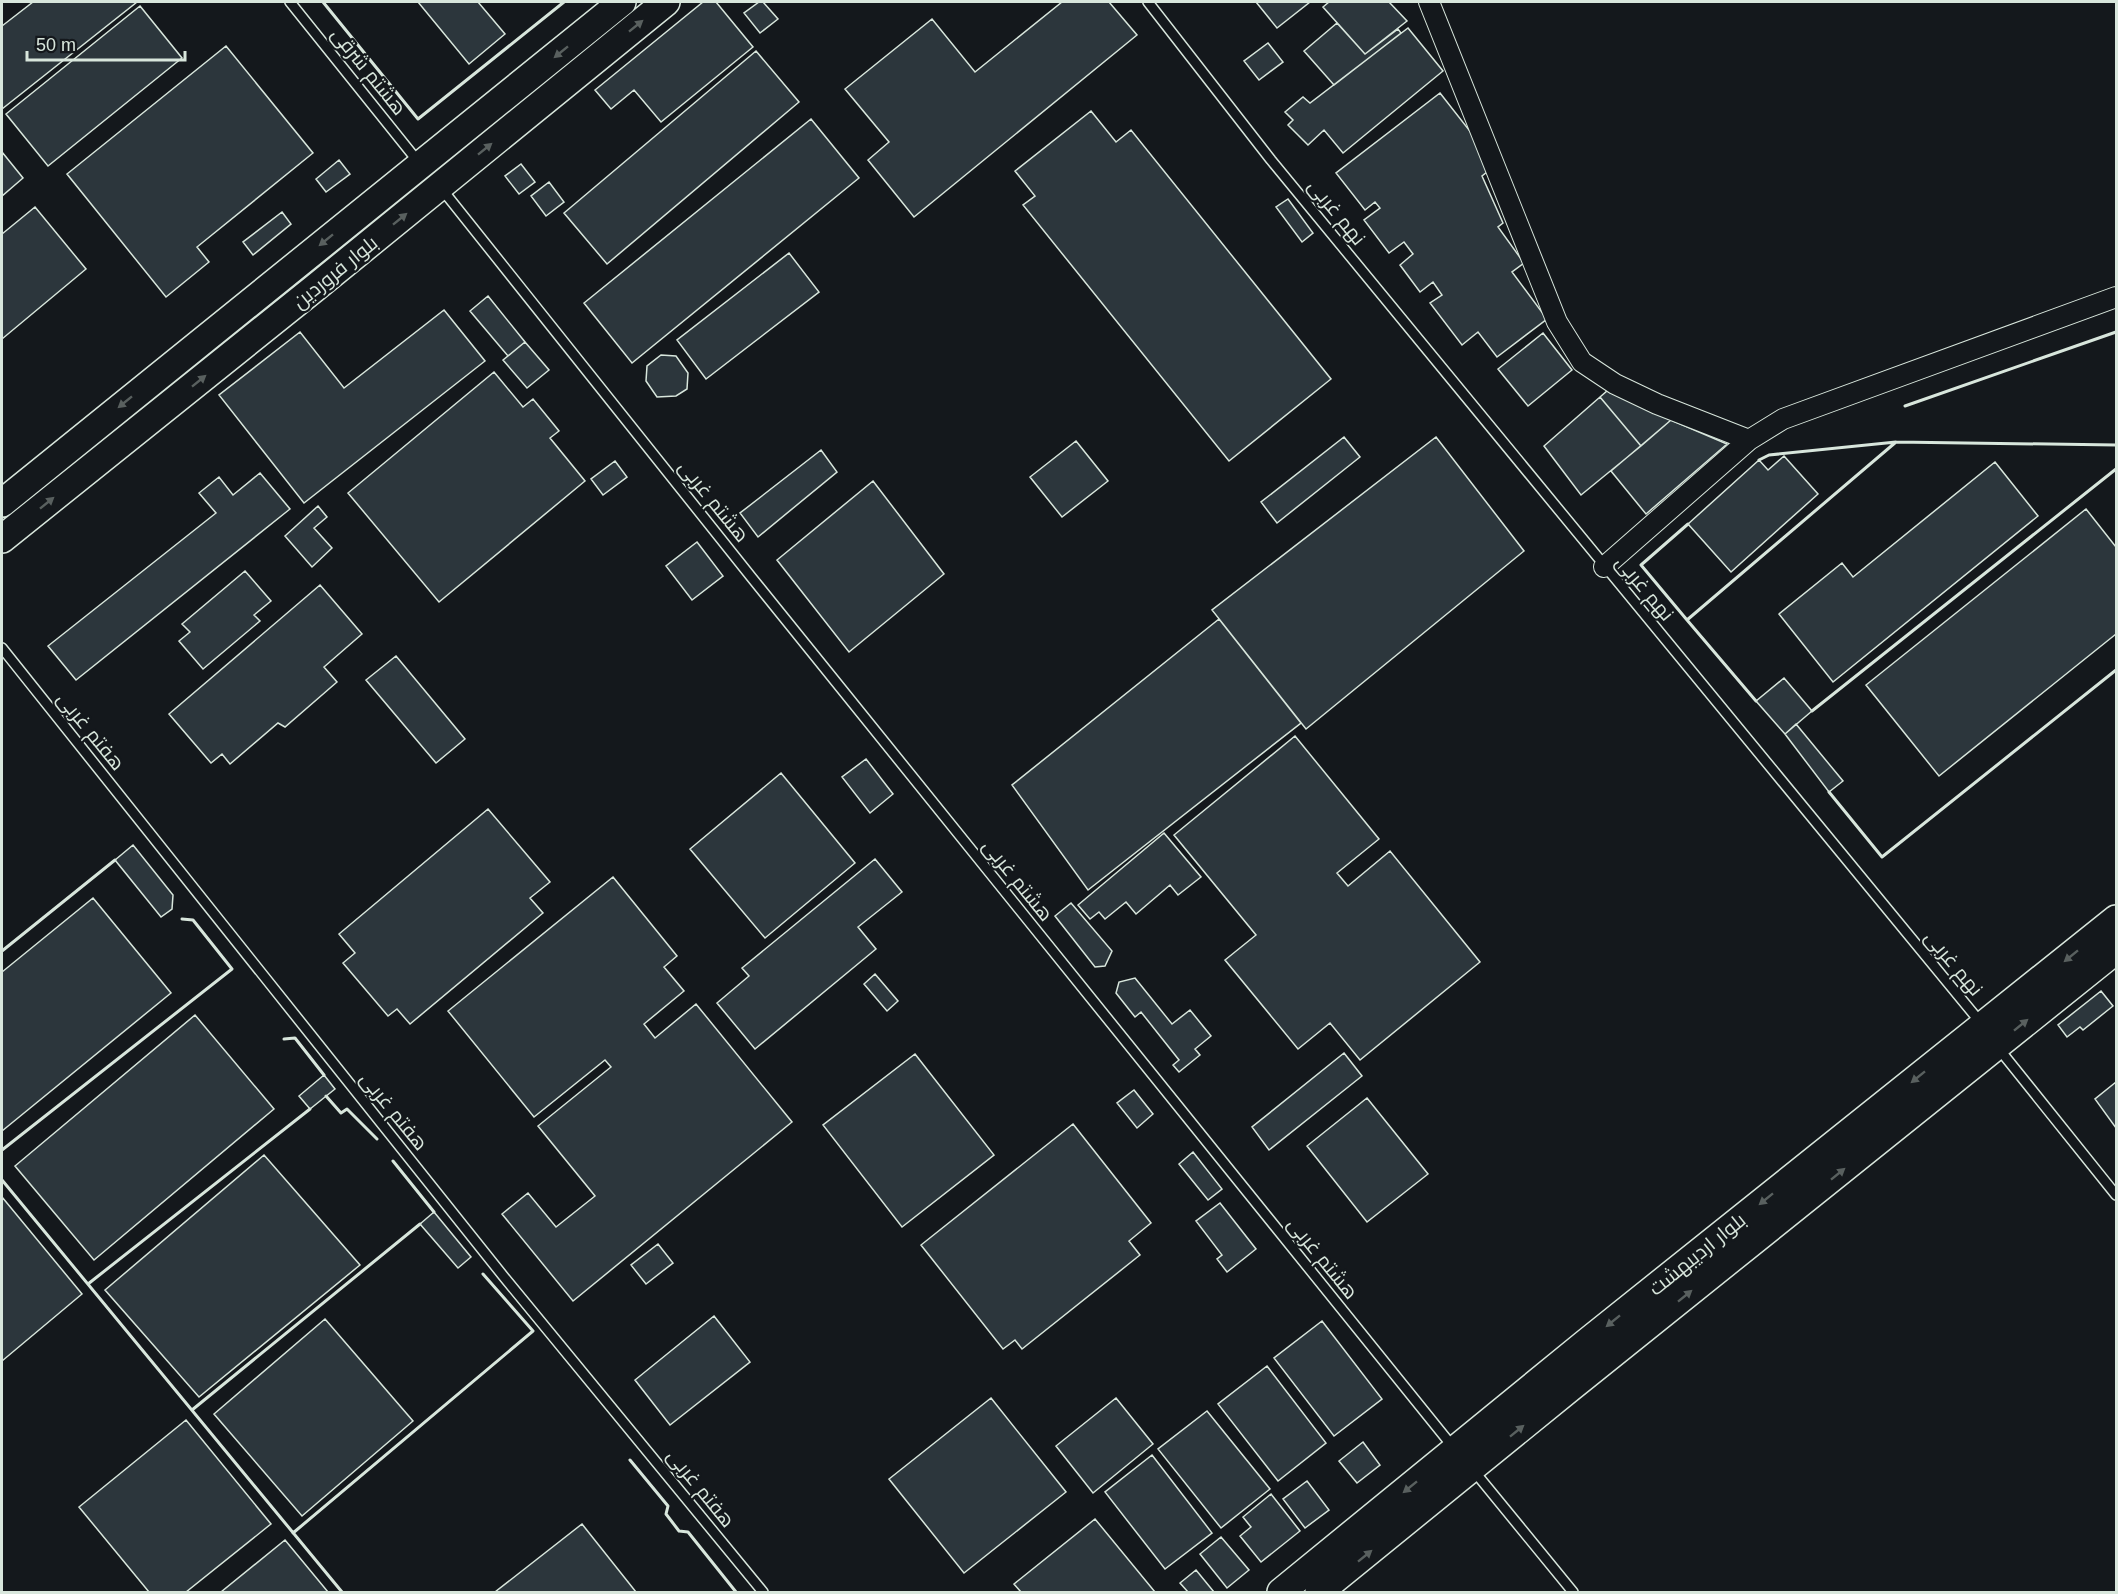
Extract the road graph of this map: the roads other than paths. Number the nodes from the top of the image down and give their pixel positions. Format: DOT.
graph roads {
  1 [pos="290,2"];
  2 [pos="622,2"];
  3 [pos="666,2"];
  4 [pos="1148,2"];
  5 [pos="1429,2"];
  6 [pos="420,164"];
  7 [pos="440,186"];
  8 [pos="2116,297"];
  9 [pos="1749,440"];
  10 [pos="2,503"];
  11 [pos="2,539"];
  12 [pos="1604,567"];
  13 [pos="2,648"];
  14 [pos="2116,919"];
  15 [pos="2116,950"];
  16 [pos="1990,1035"];
  17 [pos="2116,1195"];
  18 [pos="1463,1459"];
  19 [pos="764,1593"];
  20 [pos="1281,1593"];
  21 [pos="1319,1593"];
  22 [pos="1574,1593"];
  1 -- 6 [label="lane, هشتم شرقی"];
  2 -- 6 [label="street, بلوار فروردین, one-way"];
  7 -- 3 [label="street, بلوار فروردین, one-way"];
  4 -- 12 [label="lane, نهم غربی"];
  5 -- 9 [label="street"];
  6 -- 7 [label="street"];
  6 -- 10 [label="street, بلوار فروردین, one-way"];
  11 -- 7 [label="street, بلوار فروردین, one-way"];
  7 -- 18 [label="lane, هشتم غربی"];
  8 -- 9 [label="street"];
  9 -- 12 [label="street"];
  12 -- 16 [label="lane, نهم غربی"];
  13 -- 19 [label="lane, هفتم غربی"];
  14 -- 16 [label="street, بلوار اردیبهشت, one-way"];
  16 -- 15 [label="street, بلوار اردیبهشت, one-way"];
  16 -- 17 [label="lane, نهم غربی"];
  16 -- 18 [label="street, بلوار اردیبهشت"];
  18 -- 20 [label="street, بلوار اردیبهشت, one-way"];
  21 -- 18 [label="street, بلوار اردیبهشت, one-way"];
  18 -- 22 [label="lane, هشتم غربی"];
}
